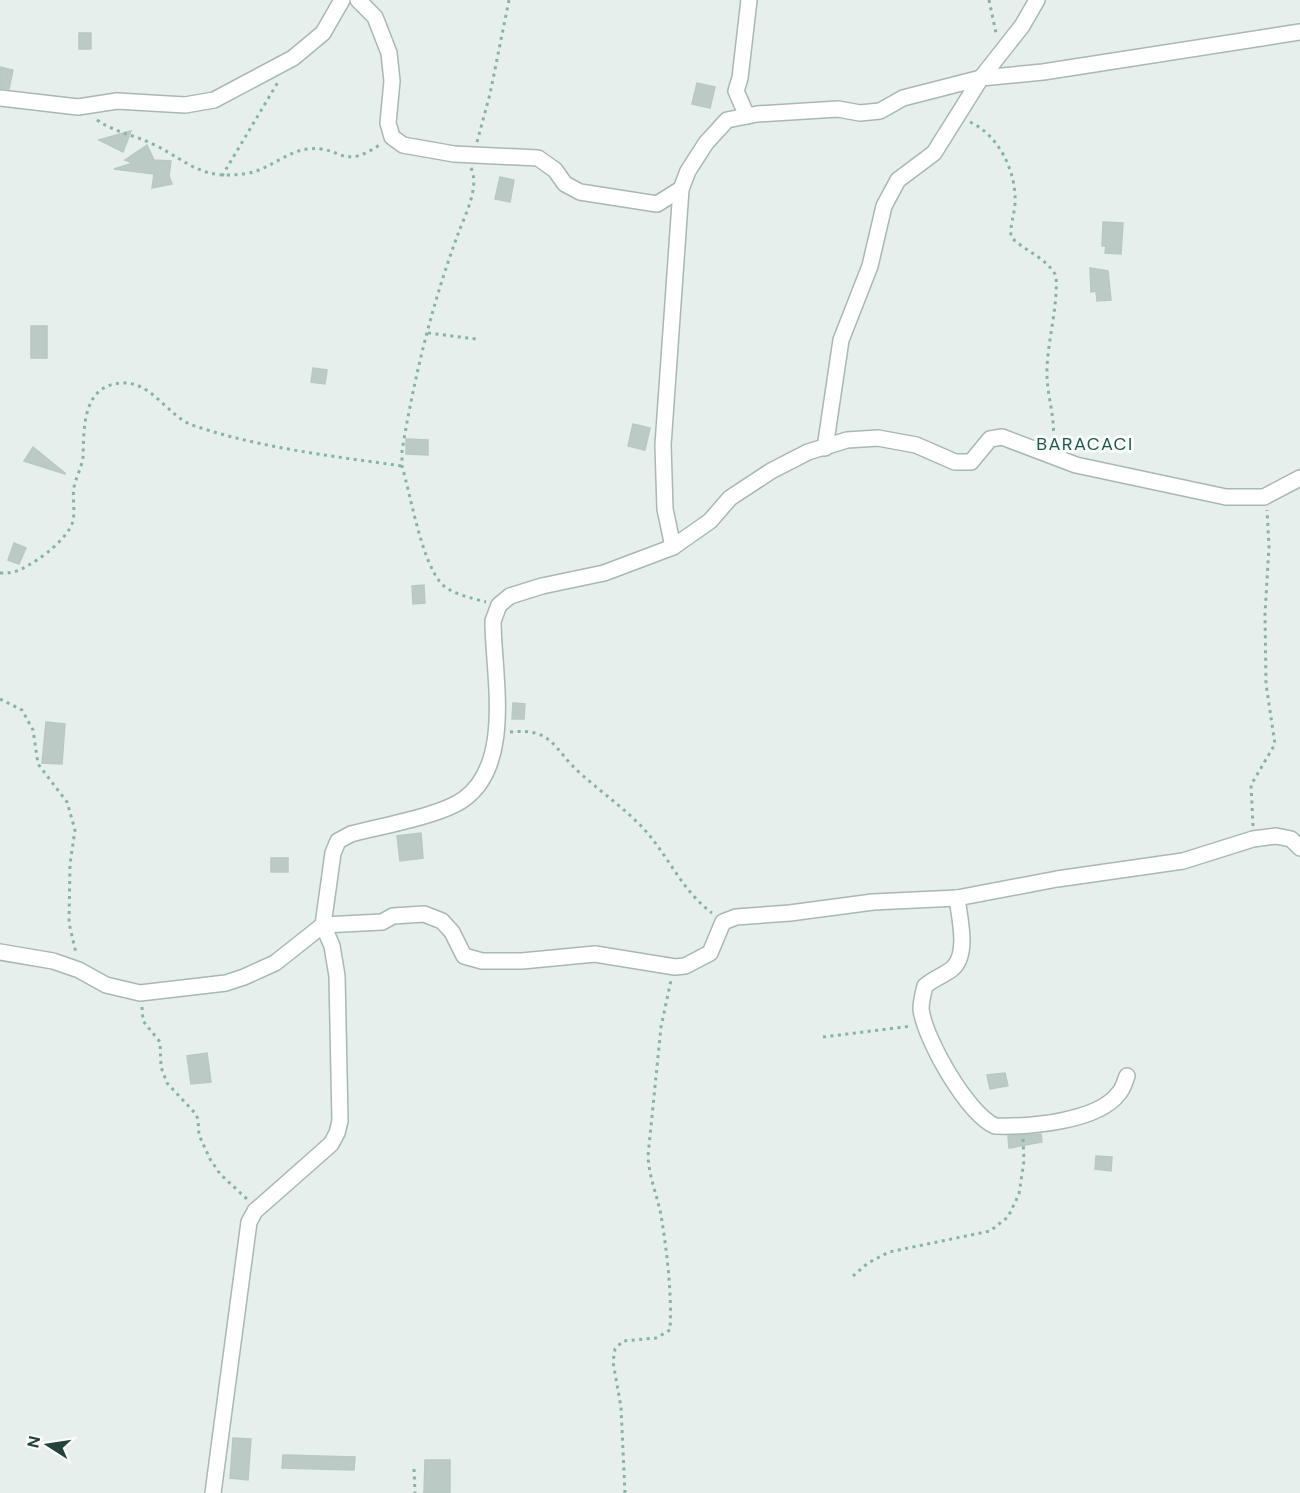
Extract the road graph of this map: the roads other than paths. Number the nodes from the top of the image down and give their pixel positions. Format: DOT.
graph roads {
  1 [pos="342,0"];
  2 [pos="358,0"];
  3 [pos="749,0"];
  4 [pos="1037,0"];
  5 [pos="1300,32"];
  6 [pos="981,78"];
  7 [pos="0,98"];
  8 [pos="747,116"];
  9 [pos="681,189"];
  10 [pos="825,448"];
  11 [pos="1300,478"];
  12 [pos="673,547"];
  13 [pos="1300,849"];
  14 [pos="957,898"];
  15 [pos="323,925"];
  16 [pos="0,952"];
  17 [pos="1127,1076"];
  18 [pos="213,1493"];
  1 -- 7 [label="street"];
  2 -- 9 [label="street"];
  3 -- 8 [label="street"];
  4 -- 6 [label="street"];
  5 -- 6 [label="street"];
  6 -- 8 [label="street"];
  6 -- 10 [label="street"];
  8 -- 9 [label="street"];
  9 -- 12 [label="street"];
  10 -- 11 [label="street"];
  10 -- 12 [label="street"];
  12 -- 15 [label="street"];
  13 -- 14 [label="street"];
  14 -- 15 [label="street"];
  14 -- 17 [label="street"];
  15 -- 16 [label="street"];
  15 -- 18 [label="street"];
}
